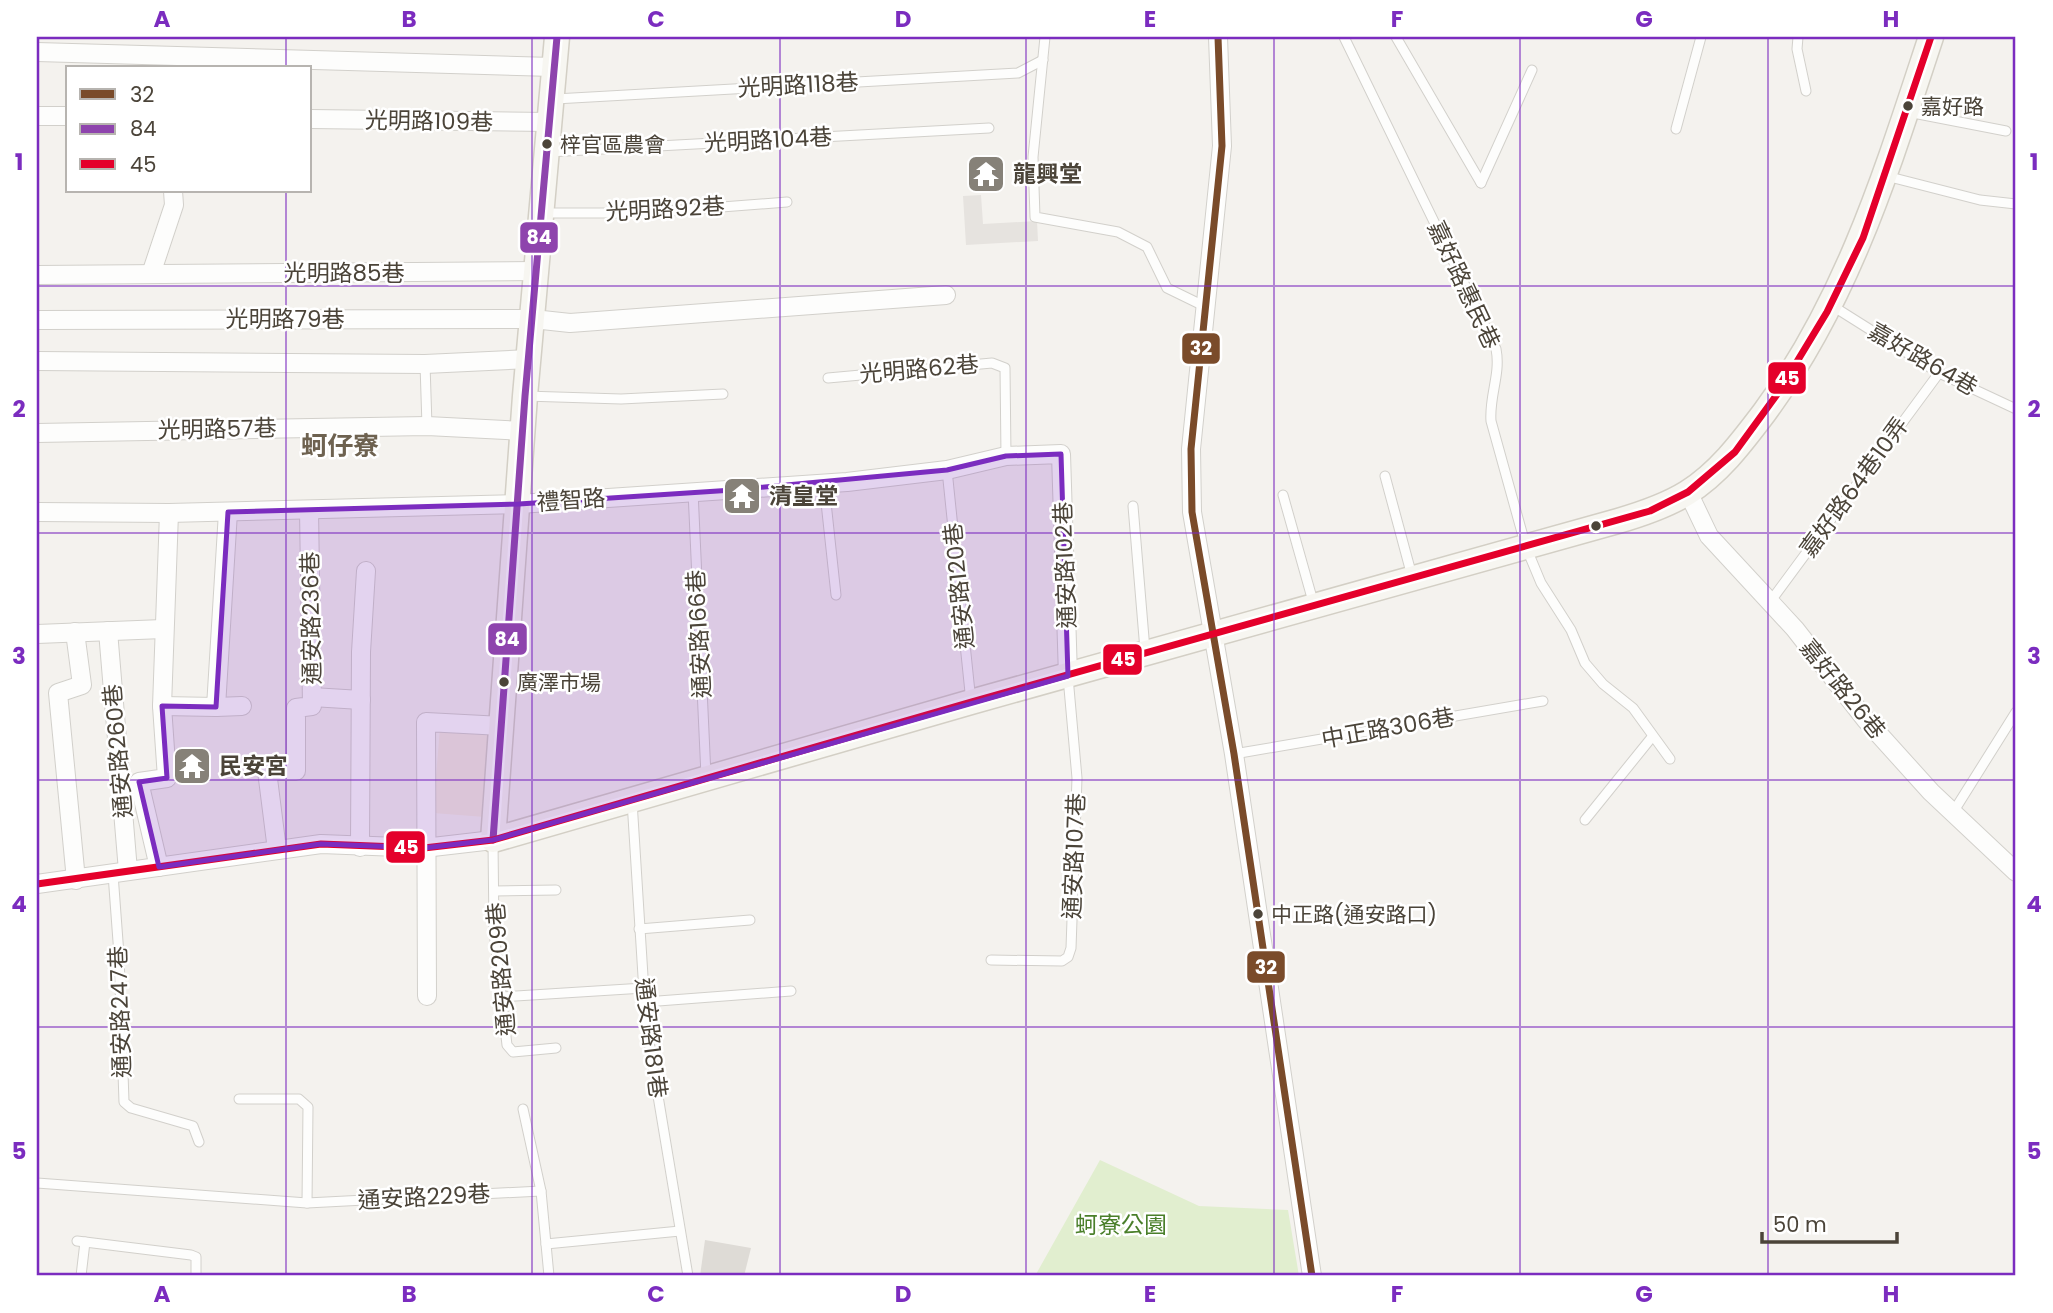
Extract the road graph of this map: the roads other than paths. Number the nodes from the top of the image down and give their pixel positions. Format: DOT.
graph roads {
  1 [pos="557,37"];
  2 [pos="1045,37"];
  3 [pos="1218,37"];
  4 [pos="1344,37"];
  5 [pos="1396,37"];
  6 [pos="1701,37"];
  7 [pos="1798,37"];
  8 [pos="1931,37"];
  9 [pos="37,52"];
  10 [pos="1043,61"];
  11 [pos="553,66"];
  12 [pos="1532,70"];
  13 [pos="1806,91"];
  14 [pos="549,111"];
  15 [pos="1906,112"];
  16 [pos="37,116"];
  17 [pos="66,116"];
  18 [pos="312,119"];
  19 [pos="989,128"];
  20 [pos="1676,128"];
  21 [pos="2006,131"];
  22 [pos="546,152"];
  23 [pos="1884,175"];
  24 [pos="173,192"];
  25 [pos="787,202"];
  26 [pos="2016,204"];
  27 [pos="543,212"];
  28 [pos="538,271"];
  29 [pos="151,274"];
  30 [pos="37,275"];
  31 [pos="946,295"];
  32 [pos="1831,306"];
  33 [pos="1207,308"];
  34 [pos="533,319"];
  35 [pos="37,320"];
  36 [pos="529,359"];
  37 [pos="37,361"];
  38 [pos="425,364"];
  39 [pos="1939,373"];
  40 [pos="828,378"];
  41 [pos="723,394"];
  42 [pos="525,396"];
  43 [pos="2016,409"];
  44 [pos="427,426"];
  45 [pos="523,431"];
  46 [pos="37,433"];
  47 [pos="1061,454"];
  48 [pos="1006,456"];
  49 [pos="947,470"];
  50 [pos="1385,477"];
  51 [pos="824,484"];
  52 [pos="693,491"];
  53 [pos="1688,492"];
  54 [pos="1283,495"];
  55 [pos="519,505"];
  56 [pos="1133,506"];
  57 [pos="309,510"];
  58 [pos="37,512"];
  59 [pos="228,512"];
  60 [pos="169,513"];
  61 [pos="1526,547"];
  62 [pos="366,571"];
  63 [pos="1412,577"];
  64 [pos="835,595"];
  65 [pos="1770,602"];
  66 [pos="1314,605"];
  67 [pos="163,629"];
  68 [pos="108,631"];
  69 [pos="75,632"];
  70 [pos="37,634"];
  71 [pos="1212,636"];
  72 [pos="1145,652"];
  73 [pos="1068,677"];
  74 [pos="312,696"];
  75 [pos="361,700"];
  76 [pos="1543,701"];
  77 [pos="971,702"];
  78 [pos="162,706"];
  79 [pos="242,706"];
  80 [pos="216,707"];
  81 [pos="2016,712"];
  82 [pos="502,726"];
  83 [pos="1652,737"];
  84 [pos="1234,754"];
  85 [pos="1670,759"];
  86 [pos="706,777"];
  87 [pos="632,799"];
  88 [pos="1952,814"];
  89 [pos="1585,820"];
  90 [pos="493,840"];
  91 [pos="360,847"];
  92 [pos="424,848"];
  93 [pos="277,850"];
  94 [pos="159,867"];
  95 [pos="120,872"];
  96 [pos="2016,872"];
  97 [pos="76,880"];
  98 [pos="37,884"];
  99 [pos="556,890"];
  100 [pos="494,891"];
  101 [pos="750,920"];
  102 [pos="639,929"];
  103 [pos="991,960"];
  104 [pos="643,988"];
  105 [pos="791,991"];
  106 [pos="427,996"];
  107 [pos="501,997"];
  108 [pos="645,1002"];
  109 [pos="556,1048"];
  110 [pos="239,1099"];
  111 [pos="523,1109"];
  112 [pos="199,1142"];
  113 [pos="37,1183"];
  114 [pos="541,1191"];
  115 [pos="307,1203"];
  116 [pos="680,1231"];
  117 [pos="546,1244"];
  118 [pos="81,1276"];
  119 [pos="196,1276"];
  120 [pos="549,1276"];
  121 [pos="688,1276"];
  122 [pos="1312,1276"];
  1 -- 11 [label="street"];
  2 -- 10 [label="lane"];
  3 -- 33 [label="street"];
  4 -- 61 [label="lane, 嘉好路惠民巷"];
  5 -- 12 [label="lane"];
  6 -- 20 [label="lane"];
  7 -- 13 [label="lane"];
  8 -- 15 [label="street"];
  9 -- 11 [label="street"];
  10 -- 14 [label="lane, 光明路118巷"];
  10 -- 33 [label="lane"];
  11 -- 14 [label="street"];
  14 -- 18 [label="street, 光明路109巷"];
  14 -- 22 [label="street"];
  15 -- 21 [label="lane"];
  15 -- 23 [label="street"];
  16 -- 17 [label="street"];
  19 -- 22 [label="lane, 光明路104巷"];
  22 -- 27 [label="street"];
  23 -- 26 [label="lane"];
  23 -- 32 [label="street"];
  24 -- 29 [label="street"];
  25 -- 27 [label="lane, 光明路92巷"];
  27 -- 28 [label="street"];
  28 -- 29 [label="street, 光明路85巷"];
  28 -- 34 [label="street"];
  29 -- 30 [label="street, 光明路85巷"];
  31 -- 34 [label="street, 光明路79巷"];
  32 -- 39 [label="lane, 嘉好路64巷"];
  32 -- 53 [label="street"];
  33 -- 71 [label="street"];
  34 -- 35 [label="street, 光明路79巷"];
  34 -- 36 [label="street"];
  36 -- 38 [label="street, 光明路79巷"];
  36 -- 42 [label="street"];
  37 -- 38 [label="street, 光明路79巷"];
  38 -- 44 [label="lane"];
  39 -- 43 [label="lane, 嘉好路64巷"];
  39 -- 65 [label="lane, 嘉好路64巷10弄"];
  40 -- 48 [label="lane, 光明路62巷"];
  41 -- 42 [label="lane"];
  42 -- 45 [label="street"];
  44 -- 45 [label="street, 光明路57巷"];
  44 -- 46 [label="street, 光明路57巷"];
  45 -- 55 [label="street"];
  47 -- 48 [label="street, 禮智路"];
  47 -- 73 [label="street, 通安路102巷"];
  48 -- 49 [label="street, 禮智路"];
  49 -- 51 [label="street, 禮智路"];
  49 -- 77 [label="lane, 通安路120巷"];
  50 -- 63 [label="lane"];
  51 -- 52 [label="street, 禮智路"];
  51 -- 64 [label="lane"];
  52 -- 55 [label="street, 禮智路"];
  52 -- 86 [label="lane, 通安路166巷"];
  53 -- 61 [label="street"];
  53 -- 65 [label="street, 嘉好路26巷"];
  54 -- 66 [label="lane"];
  55 -- 57 [label="street, 禮智路"];
  55 -- 82 [label="street"];
  56 -- 72 [label="lane"];
  57 -- 59 [label="street, 禮智路"];
  57 -- 74 [label="street, 通安路236巷"];
  58 -- 60 [label="street, 禮智路"];
  59 -- 60 [label="street, 禮智路"];
  59 -- 80 [label="street"];
  60 -- 67 [label="street"];
  61 -- 63 [label="street"];
  61 -- 83 [label="lane, 嘉好路惠民巷"];
  62 -- 75 [label="street"];
  63 -- 66 [label="street"];
  65 -- 88 [label="street, 嘉好路26巷"];
  66 -- 71 [label="street"];
  67 -- 68 [label="street"];
  67 -- 78 [label="street"];
  68 -- 69 [label="street"];
  68 -- 95 [label="street, 通安路260巷"];
  69 -- 70 [label="street"];
  69 -- 97 [label="street"];
  71 -- 72 [label="street"];
  71 -- 84 [label="street"];
  72 -- 73 [label="street"];
  73 -- 77 [label="street"];
  73 -- 103 [label="lane, 通安路107巷"];
  74 -- 75 [label="street"];
  74 -- 93 [label="street, 通安路236巷"];
  75 -- 91 [label="street"];
  76 -- 84 [label="lane, 中正路306巷"];
  77 -- 86 [label="street"];
  78 -- 80 [label="street"];
  78 -- 94 [label="street"];
  79 -- 80 [label="street"];
  81 -- 88 [label="lane"];
  82 -- 90 [label="street"];
  82 -- 92 [label="street"];
  83 -- 85 [label="lane, 嘉好路惠民巷"];
  83 -- 89 [label="lane"];
  84 -- 122 [label="street"];
  86 -- 87 [label="street"];
  87 -- 90 [label="street"];
  87 -- 102 [label="lane, 通安路181巷"];
  88 -- 96 [label="street, 嘉好路26巷"];
  90 -- 92 [label="street"];
  90 -- 100 [label="lane, 通安路209巷"];
  91 -- 92 [label="street"];
  91 -- 93 [label="street"];
  92 -- 106 [label="street"];
  93 -- 94 [label="street"];
  94 -- 95 [label="street"];
  95 -- 97 [label="street"];
  95 -- 112 [label="lane, 通安路247巷"];
  97 -- 98 [label="street"];
  99 -- 100 [label="lane"];
  100 -- 107 [label="lane, 通安路209巷"];
  101 -- 102 [label="lane"];
  102 -- 104 [label="lane, 通安路181巷"];
  104 -- 107 [label="lane"];
  104 -- 108 [label="lane, 通安路181巷"];
  105 -- 108 [label="lane"];
  107 -- 109 [label="lane, 通安路209巷"];
  108 -- 116 [label="lane, 通安路181巷"];
  110 -- 115 [label="lane"];
  111 -- 114 [label="lane"];
  113 -- 115 [label="lane"];
  114 -- 115 [label="lane, 通安路229巷"];
  114 -- 117 [label="lane"];
  116 -- 117 [label="lane"];
  116 -- 121 [label="lane, 通安路181巷"];
  117 -- 120 [label="lane"];
  118 -- 119 [label="lane"];
}
